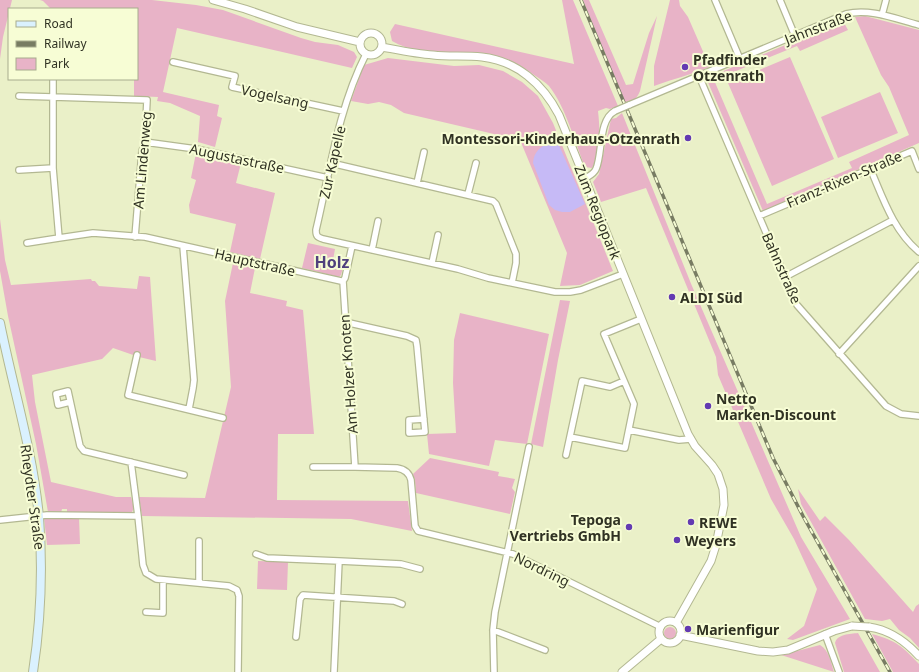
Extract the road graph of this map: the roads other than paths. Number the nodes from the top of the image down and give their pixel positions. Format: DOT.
graph roads {
  1 [pos="213,0"];
  2 [pos="715,0"];
  3 [pos="780,0"];
  4 [pos="886,0"];
  5 [pos="882,15"];
  6 [pos="919,24"];
  7 [pos="795,36"];
  8 [pos="360,42"];
  9 [pos="382,47"];
  10 [pos="366,54"];
  11 [pos="740,59"];
  12 [pos="173,62"];
  13 [pos="700,76"];
  14 [pos="53,80"];
  15 [pos="18,96"];
  16 [pos="53,97"];
  17 [pos="343,111"];
  18 [pos="145,142"];
  19 [pos="424,152"];
  20 [pos="476,163"];
  21 [pos="331,164"];
  22 [pos="52,168"];
  23 [pos="870,168"];
  24 [pos="919,169"];
  25 [pos="19,170"];
  26 [pos="328,178"];
  27 [pos="584,179"];
  28 [pos="417,183"];
  29 [pos="468,194"];
  30 [pos="759,216"];
  31 [pos="893,220"];
  32 [pos="378,221"];
  33 [pos="438,235"];
  34 [pos="135,237"];
  35 [pos="59,238"];
  36 [pos="26,243"];
  37 [pos="183,246"];
  38 [pos="352,246"];
  39 [pos="372,250"];
  40 [pos="919,252"];
  41 [pos="432,263"];
  42 [pos="919,266"];
  43 [pos="623,274"];
  44 [pos="785,278"];
  45 [pos="343,281"];
  46 [pos="512,283"];
  47 [pos="641,319"];
  48 [pos="345,322"];
  49 [pos="0,323"];
  50 [pos="839,354"];
  51 [pos="137,355"];
  52 [pos="624,381"];
  53 [pos="70,402"];
  54 [pos="188,409"];
  55 [pos="919,416"];
  56 [pos="223,418"];
  57 [pos="424,419"];
  58 [pos="629,430"];
  59 [pos="570,437"];
  60 [pos="691,439"];
  61 [pos="529,448"];
  62 [pos="566,455"];
  63 [pos="131,462"];
  64 [pos="313,467"];
  65 [pos="355,467"];
  66 [pos="184,475"];
  67 [pos="38,516"];
  68 [pos="138,516"];
  69 [pos="0,520"];
  70 [pos="199,541"];
  71 [pos="507,552"];
  72 [pos="256,554"];
  73 [pos="339,561"];
  74 [pos="420,569"];
  75 [pos="163,580"];
  76 [pos="199,583"];
  77 [pos="337,597"];
  78 [pos="402,604"];
  79 [pos="146,612"];
  80 [pos="676,623"];
  81 [pos="661,627"];
  82 [pos="493,630"];
  83 [pos="825,634"];
  84 [pos="680,635"];
  85 [pos="296,637"];
  86 [pos="661,639"];
  87 [pos="545,650"];
  88 [pos="919,656"];
  89 [pos="32,672"];
  90 [pos="238,672"];
  91 [pos="334,672"];
  92 [pos="494,672"];
  93 [pos="622,672"];
  94 [pos="839,672"];
  1 -- 8 [label="street"];
  2 -- 11 [label="street"];
  3 -- 7 [label="street"];
  4 -- 5 [label="street"];
  5 -- 6 [label="street, Jahnstraße"];
  5 -- 7 [label="street, Jahnstraße"];
  7 -- 11 [label="street, Jahnstraße"];
  8 -- 9 [label="street"];
  8 -- 10 [label="street"];
  9 -- 10 [label="street"];
  9 -- 27 [label="street, Zum Regiopark"];
  10 -- 17 [label="street, Zur Kapelle"];
  11 -- 13 [label="street, Jahnstraße"];
  12 -- 17 [label="street, Vogelsang"];
  13 -- 27 [label="street, Jahnstraße, bridge"];
  13 -- 30 [label="street, Bahnstraße"];
  14 -- 16 [label="street"];
  15 -- 16 [label="street, Am Lindenweg"];
  16 -- 18 [label="street, Am Lindenweg"];
  16 -- 22 [label="street"];
  17 -- 21 [label="street, Zur Kapelle"];
  18 -- 26 [label="street, Augustastraße"];
  18 -- 34 [label="street, Am Lindenweg"];
  19 -- 28 [label="street"];
  20 -- 29 [label="street"];
  21 -- 26 [label="street, Zur Kapelle"];
  21 -- 28 [label="street"];
  22 -- 25 [label="street"];
  22 -- 35 [label="street"];
  23 -- 24 [label="street, Franz-Rixen-Straße"];
  23 -- 30 [label="street, Franz-Rixen-Straße"];
  23 -- 31 [label="street"];
  26 -- 38 [label="street, Zur Kapelle"];
  27 -- 43 [label="street, Zum Regiopark"];
  28 -- 29 [label="street"];
  29 -- 46 [label="street"];
  30 -- 44 [label="street, Bahnstraße"];
  31 -- 40 [label="street"];
  31 -- 44 [label="street"];
  32 -- 39 [label="street"];
  33 -- 41 [label="street"];
  34 -- 35 [label="street"];
  34 -- 37 [label="street, Hauptstraße"];
  35 -- 36 [label="street"];
  37 -- 45 [label="street, Hauptstraße"];
  37 -- 54 [label="street"];
  38 -- 39 [label="street"];
  38 -- 45 [label="street"];
  39 -- 41 [label="street"];
  41 -- 46 [label="street"];
  42 -- 50 [label="street"];
  43 -- 46 [label="street"];
  43 -- 47 [label="street, Zum Regiopark"];
  44 -- 50 [label="street, Bahnstraße"];
  45 -- 48 [label="street, Am Holzer Knoten"];
  47 -- 52 [label="street"];
  47 -- 60 [label="street, Zum Regiopark"];
  48 -- 57 [label="street"];
  48 -- 65 [label="street, Am Holzer Knoten"];
  49 -- 67 [label="main road, Rheydter Straße"];
  50 -- 55 [label="street, Bahnstraße"];
  51 -- 54 [label="street"];
  52 -- 58 [label="street"];
  52 -- 59 [label="street"];
  53 -- 63 [label="street"];
  54 -- 56 [label="street"];
  58 -- 59 [label="street"];
  58 -- 60 [label="street"];
  59 -- 62 [label="street"];
  60 -- 80 [label="street, Zum Regiopark"];
  61 -- 71 [label="street"];
  63 -- 66 [label="street"];
  63 -- 68 [label="street"];
  64 -- 65 [label="street"];
  65 -- 71 [label="street, Nordring"];
  67 -- 68 [label="street"];
  67 -- 69 [label="street"];
  67 -- 89 [label="main road, Rheydter Straße"];
  68 -- 75 [label="street"];
  70 -- 76 [label="street"];
  71 -- 81 [label="street, Nordring"];
  71 -- 82 [label="street"];
  72 -- 73 [label="street"];
  73 -- 74 [label="street"];
  73 -- 77 [label="street"];
  75 -- 76 [label="street"];
  75 -- 79 [label="street"];
  76 -- 90 [label="street"];
  77 -- 78 [label="street"];
  77 -- 85 [label="street"];
  77 -- 91 [label="street"];
  80 -- 81 [label="street"];
  80 -- 84 [label="street"];
  81 -- 86 [label="street"];
  82 -- 87 [label="street"];
  82 -- 92 [label="street"];
  83 -- 84 [label="street"];
  83 -- 88 [label="street, bridge"];
  83 -- 94 [label="street"];
  84 -- 86 [label="street"];
  86 -- 93 [label="street"];
}
